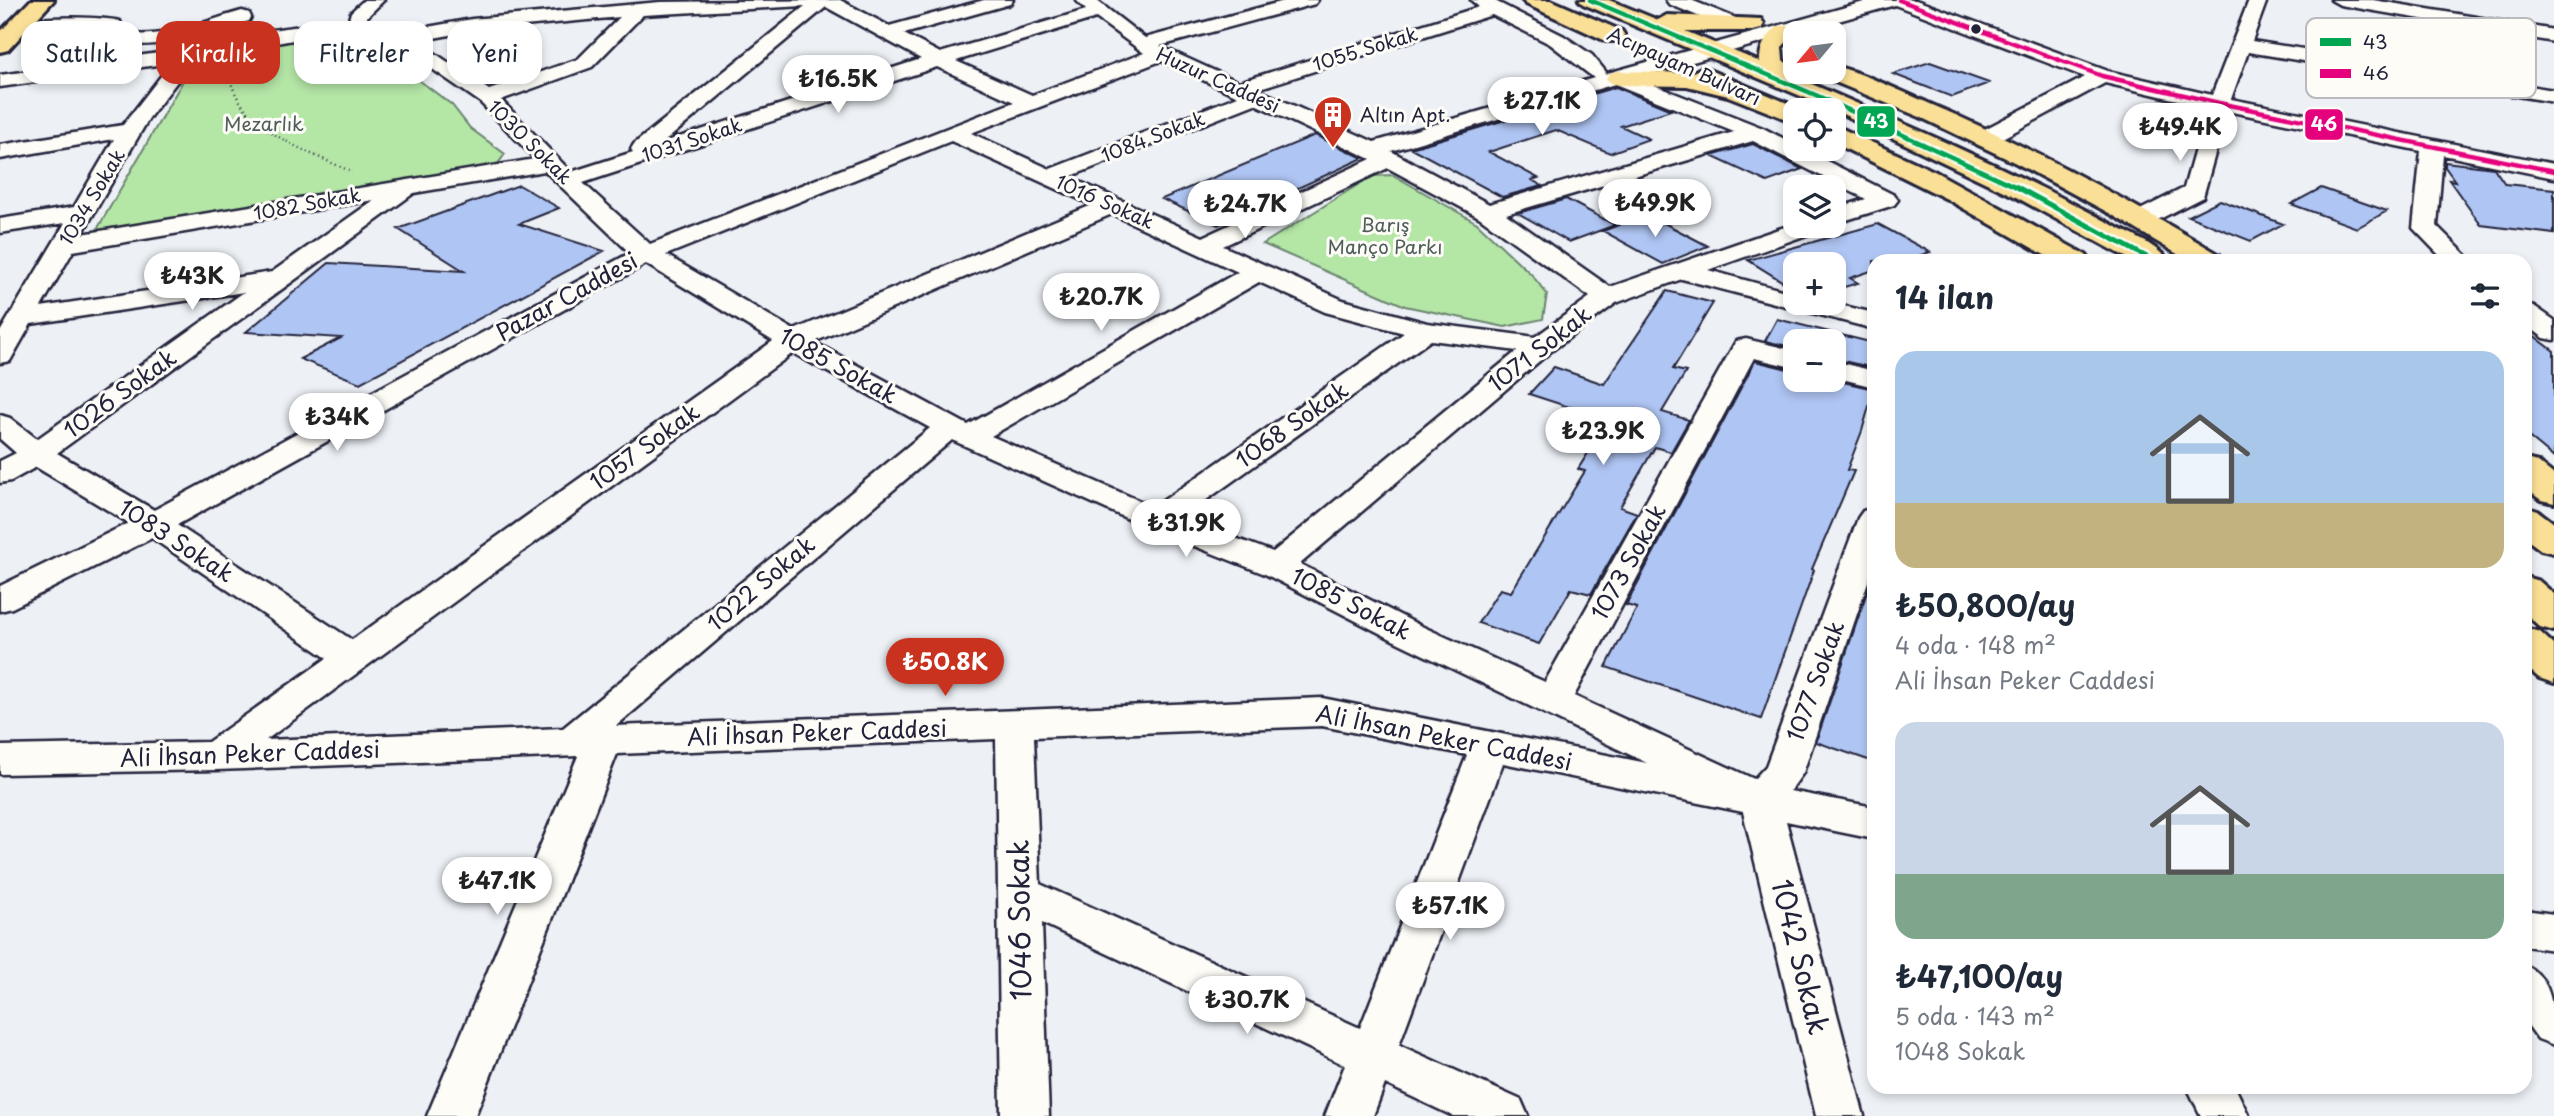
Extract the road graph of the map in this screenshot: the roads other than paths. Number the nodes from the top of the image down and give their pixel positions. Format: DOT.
graph roads {
  1 [pos="227,0"];
  2 [pos="375,0"];
  3 [pos="815,0"];
  4 [pos="825,0"];
  5 [pos="1004,0"];
  6 [pos="1533,0"];
  7 [pos="1675,0"];
  8 [pos="1845,0"];
  9 [pos="1891,0"];
  10 [pos="1899,0"];
  11 [pos="2258,0"];
  12 [pos="2340,0"];
  13 [pos="1298,1"];
  14 [pos="2382,3"];
  15 [pos="661,4"];
  16 [pos="1486,4"];
  17 [pos="1091,6"];
  18 [pos="1597,9"];
  19 [pos="638,10"];
  20 [pos="18,12"];
  21 [pos="242,17"];
  22 [pos="2460,18"];
  23 [pos="246,21"];
  24 [pos="358,21"];
  25 [pos="1744,24"];
  26 [pos="433,32"];
  27 [pos="887,33"];
  28 [pos="2536,33"];
  29 [pos="2554,36"];
  30 [pos="1778,39"];
  31 [pos="1783,44"];
  32 [pos="0,45"];
  33 [pos="1699,45"];
  34 [pos="2243,45"];
  35 [pos="1152,50"];
  36 [pos="1651,53"];
  37 [pos="2306,55"];
  38 [pos="156,60"];
  39 [pos="939,60"];
  40 [pos="433,61"];
  41 [pos="585,63"];
  42 [pos="1609,73"];
  43 [pos="2102,76"];
  44 [pos="1846,78"];
  45 [pos="0,81"];
  46 [pos="166,84"];
  47 [pos="1798,87"];
  48 [pos="1246,93"];
  49 [pos="2536,93"];
  50 [pos="2554,96"];
  51 [pos="487,99"];
  52 [pos="1760,100"];
  53 [pos="1032,103"];
  54 [pos="2219,103"];
  55 [pos="1783,110"];
  56 [pos="1783,114"];
  57 [pos="513,121"];
  58 [pos="131,130"];
  59 [pos="952,133"];
  60 [pos="1755,133"];
  61 [pos="1846,138"];
  62 [pos="1985,138"];
  63 [pos="2432,148"];
  64 [pos="1374,151"];
  65 [pos="0,152"];
  66 [pos="1846,152"];
  67 [pos="626,162"];
  68 [pos="551,163"];
  69 [pos="2554,171"];
  70 [pos="1837,175"];
  71 [pos="1050,177"];
  72 [pos="1846,180"];
  73 [pos="567,181"];
  74 [pos="397,189"];
  75 [pos="1113,205"];
  76 [pos="1487,212"];
  77 [pos="82,213"];
  78 [pos="1846,213"];
  79 [pos="2139,220"];
  80 [pos="0,226"];
  81 [pos="1783,235"];
  82 [pos="63,245"];
  83 [pos="1204,246"];
  84 [pos="646,254"];
  85 [pos="2024,254"];
  86 [pos="2064,254"];
  87 [pos="2142,254"];
  88 [pos="2198,254"];
  89 [pos="2453,254"];
  90 [pos="1678,270"];
  91 [pos="1258,271"];
  92 [pos="279,279"];
  93 [pos="1607,297"];
  94 [pos="1783,298"];
  95 [pos="1846,314"];
  96 [pos="20,318"];
  97 [pos="1867,319"];
  98 [pos="1426,331"];
  99 [pos="792,341"];
  100 [pos="1540,346"];
  101 [pos="0,355"];
  102 [pos="1783,357"];
  103 [pos="1846,372"];
  104 [pos="1867,377"];
  105 [pos="0,424"];
  106 [pos="959,432"];
  107 [pos="36,454"];
  108 [pos="0,474"];
  109 [pos="2532,475"];
  110 [pos="2554,492"];
  111 [pos="1157,520"];
  112 [pos="154,524"];
  113 [pos="2532,524"];
  114 [pos="1867,538"];
  115 [pos="2554,541"];
  116 [pos="1277,566"];
  117 [pos="2532,597"];
  118 [pos="0,600"];
  119 [pos="2554,617"];
  120 [pos="2532,648"];
  121 [pos="353,658"];
  122 [pos="2554,668"];
  123 [pos="1552,702"];
  124 [pos="1015,724"];
  125 [pos="587,742"];
  126 [pos="1490,746"];
  127 [pos="216,756"];
  128 [pos="0,760"];
  129 [pos="1760,799"];
  130 [pos="1867,822"];
  131 [pos="1020,894"];
  132 [pos="2532,929"];
  133 [pos="2554,932"];
  134 [pos="2532,994"];
  135 [pos="2554,1025"];
  136 [pos="1371,1058"];
  137 [pos="2214,1094"];
  138 [pos="451,1116"];
  139 [pos="1025,1116"];
  140 [pos="1349,1116"];
  141 [pos="1504,1116"];
  142 [pos="1840,1116"];
  143 [pos="2225,1116"];
  1 -- 21 [label="street"];
  2 -- 24 [label="street"];
  3 -- 15 [label="street"];
  4 -- 27 [label="street"];
  4 -- 67 [label="street"];
  5 -- 27 [label="street"];
  6 -- 18 [label="main road, Acıpayam Bulvarı"];
  7 -- 25 [label="street"];
  8 -- 25 [label="street"];
  9 -- 30 [label="street"];
  10 -- 43 [label="street"];
  11 -- 34 [label="street"];
  12 -- 14 [label="street"];
  13 -- 35 [label="street, Pazar Caddesi"];
  14 -- 22 [label="street"];
  15 -- 19 [label="street"];
  16 -- 42 [label="street"];
  16 -- 48 [label="street, 1055 Sokak"];
  17 -- 35 [label="street, Huzur Caddesi"];
  17 -- 39 [label="street, 1031 Sokak"];
  18 -- 25 [label="main road"];
  18 -- 33 [label="main road, Acıpayam Bulvarı"];
  18 -- 36 [label="main road, Acıpayam Bulvarı"];
  18 -- 42 [label="main road"];
  19 -- 26 [label="street"];
  19 -- 41 [label="street"];
  20 -- 21 [label="street"];
  20 -- 32 [label="main road"];
  21 -- 23 [label="street"];
  25 -- 33 [label="street"];
  27 -- 39 [label="street"];
  28 -- 29 [label="street"];
  30 -- 31 [label="main road"];
  30 -- 33 [label="street"];
  30 -- 47 [label="main road"];
  33 -- 36 [label="street"];
  33 -- 47 [label="main road, Acıpayam Bulvarı"];
  34 -- 37 [label="street"];
  34 -- 54 [label="street"];
  35 -- 48 [label="street, Huzur Caddesi"];
  35 -- 53 [label="street, Pazar Caddesi"];
  36 -- 42 [label="street"];
  36 -- 52 [label="main road, Acıpayam Bulvarı"];
  38 -- 45 [label="street"];
  39 -- 53 [label="street"];
  39 -- 67 [label="street, 1031 Sokak"];
  40 -- 51 [label="street, 1030 Sokak"];
  41 -- 51 [label="street"];
  41 -- 57 [label="street"];
  42 -- 52 [label="main road"];
  42 -- 60 [label="street"];
  42 -- 64 [label="street"];
  43 -- 54 [label="street"];
  43 -- 62 [label="street"];
  44 -- 62 [label="main road"];
  46 -- 58 [label="street, 1034 Sokak"];
  47 -- 87 [label="main road, Acıpayam Bulvarı"];
  48 -- 64 [label="street, Huzur Caddesi"];
  48 -- 71 [label="street, 1084 Sokak"];
  49 -- 50 [label="street"];
  51 -- 57 [label="street, 1030 Sokak"];
  52 -- 55 [label="main road, Acıpayam Bulvarı"];
  52 -- 56 [label="main road"];
  53 -- 59 [label="street, Pazar Caddesi"];
  54 -- 63 [label="street"];
  54 -- 79 [label="street"];
  57 -- 68 [label="street, 1030 Sokak"];
  58 -- 65 [label="street"];
  58 -- 77 [label="street, 1034 Sokak"];
  59 -- 71 [label="street, 1016 Sokak"];
  59 -- 84 [label="street, Pazar Caddesi"];
  60 -- 70 [label="street"];
  60 -- 76 [label="street"];
  61 -- 86 [label="main road"];
  62 -- 79 [label="main road"];
  63 -- 69 [label="street"];
  63 -- 89 [label="street"];
  64 -- 76 [label="street, 1071 Sokak"];
  64 -- 83 [label="street"];
  66 -- 85 [label="main road"];
  67 -- 73 [label="street, 1031 Sokak"];
  68 -- 73 [label="street, 1030 Sokak"];
  68 -- 74 [label="street, 1082 Sokak"];
  71 -- 75 [label="street, 1016 Sokak"];
  72 -- 78 [label="street"];
  73 -- 84 [label="street, 1030 Sokak"];
  74 -- 82 [label="street, 1082 Sokak"];
  74 -- 92 [label="street, 1026 Sokak"];
  75 -- 83 [label="street, 1016 Sokak"];
  75 -- 99 [label="street, 1057 Sokak"];
  76 -- 93 [label="street, 1071 Sokak"];
  77 -- 80 [label="street"];
  77 -- 82 [label="street, 1034 Sokak"];
  79 -- 88 [label="main road"];
  81 -- 90 [label="street"];
  82 -- 96 [label="street, 1034 Sokak"];
  83 -- 91 [label="street, 1016 Sokak"];
  84 -- 99 [label="street, 1085 Sokak"];
  84 -- 112 [label="street, Pazar Caddesi"];
  90 -- 93 [label="street"];
  90 -- 94 [label="street"];
  91 -- 98 [label="street, 1016 Sokak"];
  91 -- 106 [label="street, 1022 Sokak"];
  92 -- 96 [label="street"];
  92 -- 107 [label="street, 1026 Sokak"];
  93 -- 100 [label="street, 1071 Sokak"];
  95 -- 97 [label="street"];
  96 -- 101 [label="street, 1034 Sokak"];
  98 -- 100 [label="street, 1016 Sokak"];
  98 -- 111 [label="street, 1068 Sokak"];
  99 -- 106 [label="street, 1085 Sokak"];
  99 -- 121 [label="street, 1057 Sokak"];
  100 -- 116 [label="street, 1071 Sokak"];
  102 -- 123 [label="street, 1073 Sokak"];
  103 -- 104 [label="street"];
  105 -- 107 [label="street, 1083 Sokak"];
  106 -- 111 [label="street, 1085 Sokak"];
  106 -- 125 [label="street, 1022 Sokak"];
  107 -- 108 [label="street, 1026 Sokak"];
  107 -- 112 [label="street, 1083 Sokak"];
  109 -- 110 [label="main road"];
  111 -- 116 [label="street, 1085 Sokak"];
  112 -- 118 [label="street, Pazar Caddesi"];
  112 -- 121 [label="street, 1083 Sokak"];
  113 -- 115 [label="main road"];
  114 -- 129 [label="street, 1077 Sokak"];
  116 -- 123 [label="street, 1085 Sokak"];
  117 -- 119 [label="main road"];
  120 -- 122 [label="main road"];
  121 -- 127 [label="street, 1057 Sokak"];
  123 -- 129 [label="street, 1085 Sokak"];
  124 -- 125 [label="street, Ali İhsan Peker Caddesi"];
  124 -- 126 [label="street, Ali İhsan Peker Caddesi"];
  124 -- 131 [label="street, 1046 Sokak"];
  125 -- 127 [label="street, Ali İhsan Peker Caddesi"];
  125 -- 138 [label="street"];
  126 -- 129 [label="street, Ali İhsan Peker Caddesi"];
  126 -- 136 [label="street"];
  127 -- 128 [label="street, Ali İhsan Peker Caddesi"];
  129 -- 130 [label="street, Ali İhsan Peker Caddesi"];
  129 -- 142 [label="street, 1042 Sokak"];
  131 -- 136 [label="street"];
  131 -- 139 [label="street, 1046 Sokak"];
  132 -- 133 [label="street"];
  134 -- 135 [label="street"];
  136 -- 140 [label="street"];
  136 -- 141 [label="street"];
  137 -- 143 [label="street"];
}
